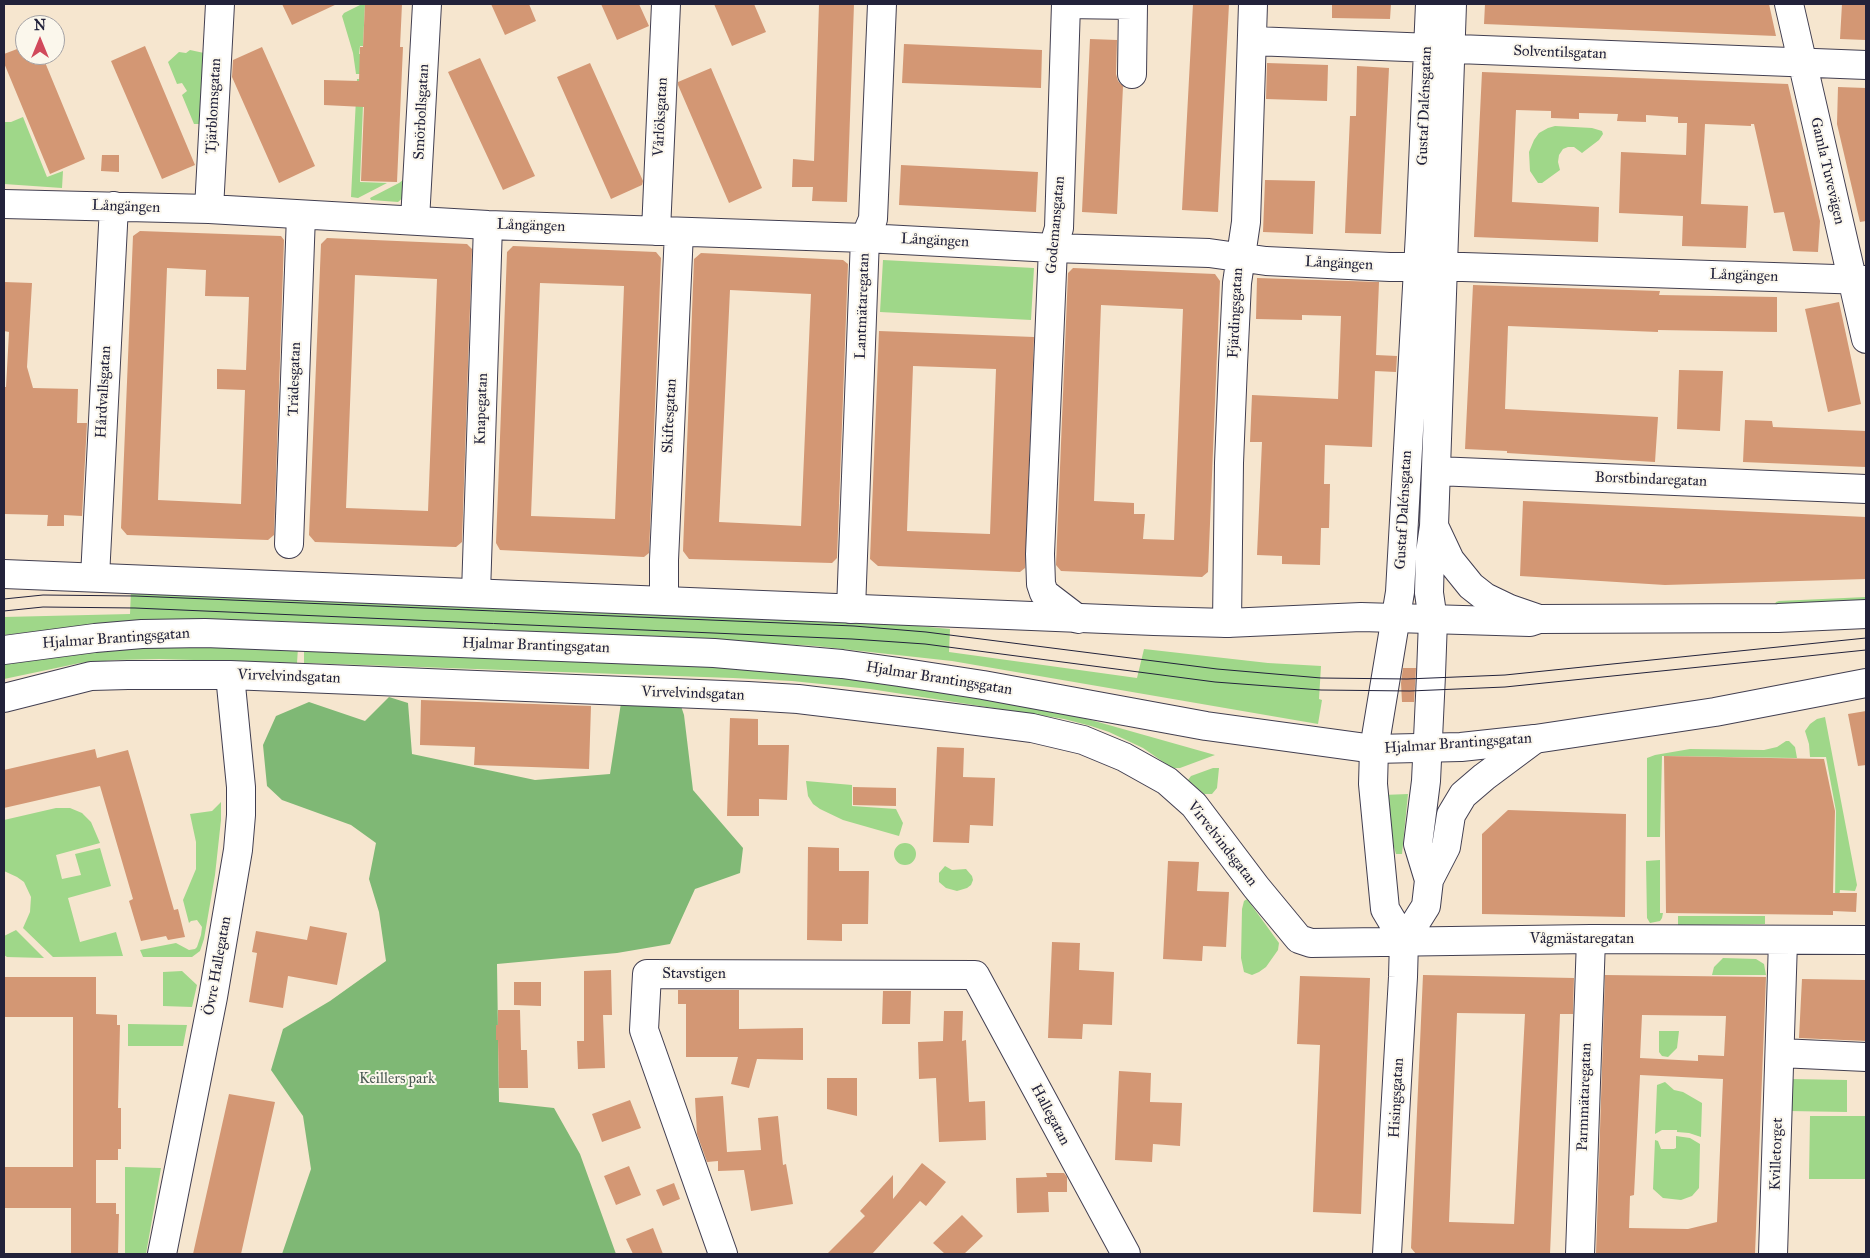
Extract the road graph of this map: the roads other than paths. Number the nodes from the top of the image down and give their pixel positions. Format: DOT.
graph roads {
  1 [pos="220,4"];
  2 [pos="426,4"];
  3 [pos="666,4"];
  4 [pos="882,4"];
  5 [pos="1253,4"];
  6 [pos="1430,4"];
  7 [pos="1452,4"];
  8 [pos="1789,4"];
  9 [pos="1253,40"];
  10 [pos="1439,48"];
  11 [pos="1802,63"];
  12 [pos="1866,65"];
  13 [pos="1132,74"];
  14 [pos="4,204"];
  15 [pos="114,206"];
  16 [pos="209,209"];
  17 [pos="301,215"];
  18 [pos="415,220"];
  19 [pos="488,225"];
  20 [pos="667,231"];
  21 [pos="865,238"];
  22 [pos="1053,248"];
  23 [pos="1239,258"];
  24 [pos="1431,266"];
  25 [pos="1859,280"];
  26 [pos="1866,339"];
  27 [pos="1436,471"];
  28 [pos="1866,489"];
  29 [pos="1434,526"];
  30 [pos="289,544"];
  31 [pos="9,571"];
  32 [pos="95,577"];
  33 [pos="476,593"];
  34 [pos="664,600"];
  35 [pos="852,609"];
  36 [pos="1866,614"];
  37 [pos="1078,618"];
  38 [pos="1396,618"];
  39 [pos="1539,619"];
  40 [pos="1433,620"];
  41 [pos="1227,622"];
  42 [pos="4,650"];
  43 [pos="230,675"];
  44 [pos="1866,683"];
  45 [pos="4,698"];
  46 [pos="1535,739"];
  47 [pos="1427,748"];
  48 [pos="1374,749"];
  49 [pos="1429,880"];
  50 [pos="1299,939"];
  51 [pos="1591,939"];
  52 [pos="1866,940"];
  53 [pos="1404,941"];
  54 [pos="1783,941"];
  55 [pos="975,975"];
  56 [pos="1780,1053"];
  57 [pos="1866,1057"];
  58 [pos="162,1254"];
  59 [pos="723,1254"];
  60 [pos="1126,1254"];
  61 [pos="1387,1254"];
  62 [pos="1580,1254"];
  63 [pos="1773,1254"];
  1 -- 16 [label="street, Tjärblomsgatan"];
  2 -- 18 [label="street, Smörbollsgatan"];
  3 -- 20 [label="street, Vårlöksgatan"];
  4 -- 21 [label="street, Lantmätaregatan"];
  5 -- 9 [label="street, Fjärdingsgatan"];
  6 -- 10 [label="street, Gustaf Dalénsgatan"];
  7 -- 10 [label="street, Gustaf Dalénsgatan"];
  8 -- 11 [label="street, Gamla Tuvevägen"];
  9 -- 10 [label="street, Solventilsgatan"];
  9 -- 23 [label="street, Fjärdingsgatan"];
  10 -- 11 [label="street, Solventilsgatan"];
  10 -- 24 [label="street, Gustaf Dalénsgatan"];
  11 -- 12 [label="street, Solventilsgatan"];
  11 -- 25 [label="street, Gamla Tuvevägen"];
  13 -- 22 [label="street, Godemansgatan"];
  14 -- 15 [label="street, Långängen"];
  15 -- 16 [label="street, Långängen"];
  15 -- 32 [label="street, Hårdvallsgatan"];
  16 -- 17 [label="street, Långängen"];
  17 -- 18 [label="street, Långängen"];
  17 -- 30 [label="street, Trädesgatan"];
  18 -- 19 [label="street, Långängen"];
  19 -- 20 [label="street, Långängen"];
  19 -- 33 [label="street, Knapegatan"];
  20 -- 21 [label="street, Långängen"];
  20 -- 34 [label="street, Skiftesgatan"];
  21 -- 22 [label="street, Långängen"];
  21 -- 35 [label="street, Lantmätaregatan"];
  22 -- 23 [label="street, Långängen"];
  22 -- 37 [label="street, Godemansgatan"];
  23 -- 24 [label="street, Långängen"];
  23 -- 41 [label="street, Fjärdingsgatan"];
  24 -- 25 [label="street, Långängen"];
  24 -- 27 [label="street, Gustaf Dalénsgatan"];
  24 -- 38 [label="street, Gustaf Dalénsgatan"];
  25 -- 26 [label="street, Gamla Tuvevägen"];
  27 -- 28 [label="street, Borstbindaregatan"];
  27 -- 29 [label="street, Gustaf Dalénsgatan"];
  29 -- 39 [label="street"];
  29 -- 40 [label="street, Gustaf Dalénsgatan"];
  31 -- 32 [label="street"];
  32 -- 33 [label="street"];
  33 -- 34 [label="street"];
  34 -- 35 [label="street"];
  35 -- 37 [label="street"];
  36 -- 39 [label="street"];
  37 -- 41 [label="street"];
  38 -- 40 [label="street"];
  38 -- 41 [label="street"];
  38 -- 48 [label="street, Gustaf Dalénsgatan"];
  39 -- 40 [label="street"];
  40 -- 47 [label="street, Gustaf Dalénsgatan"];
  42 -- 48 [label="street, Hjalmar Brantingsgatan"];
  43 -- 45 [label="street, Virvelvindsgatan"];
  43 -- 50 [label="street, Virvelvindsgatan"];
  43 -- 58 [label="street, Övre Hallegatan"];
  44 -- 46 [label="street, Hjalmar Brantingsgatan"];
  46 -- 47 [label="street, Hjalmar Brantingsgatan"];
  46 -- 49 [label="street, Gustaf Dalénsgatan"];
  47 -- 48 [label="street, Hjalmar Brantingsgatan"];
  47 -- 49 [label="street, Gustaf Dalénsgatan"];
  48 -- 53 [label="street, Gustaf Dalénsgatan"];
  49 -- 53 [label="street, Gustaf Dalénsgatan"];
  50 -- 53 [label="street, Vågmästaregatan"];
  51 -- 53 [label="street, Vågmästaregatan"];
  51 -- 54 [label="street, Vågmästaregatan"];
  51 -- 62 [label="street, Parmmätaregatan"];
  52 -- 54 [label="street, Vågmästaregatan"];
  53 -- 61 [label="street, Hisingsgatan"];
  54 -- 56 [label="street, Kvilletorget"];
  55 -- 59 [label="street, Stavstigen"];
  55 -- 60 [label="street, Hallegatan"];
  56 -- 57 [label="street"];
  56 -- 63 [label="street, Kvilletorget"];
}
